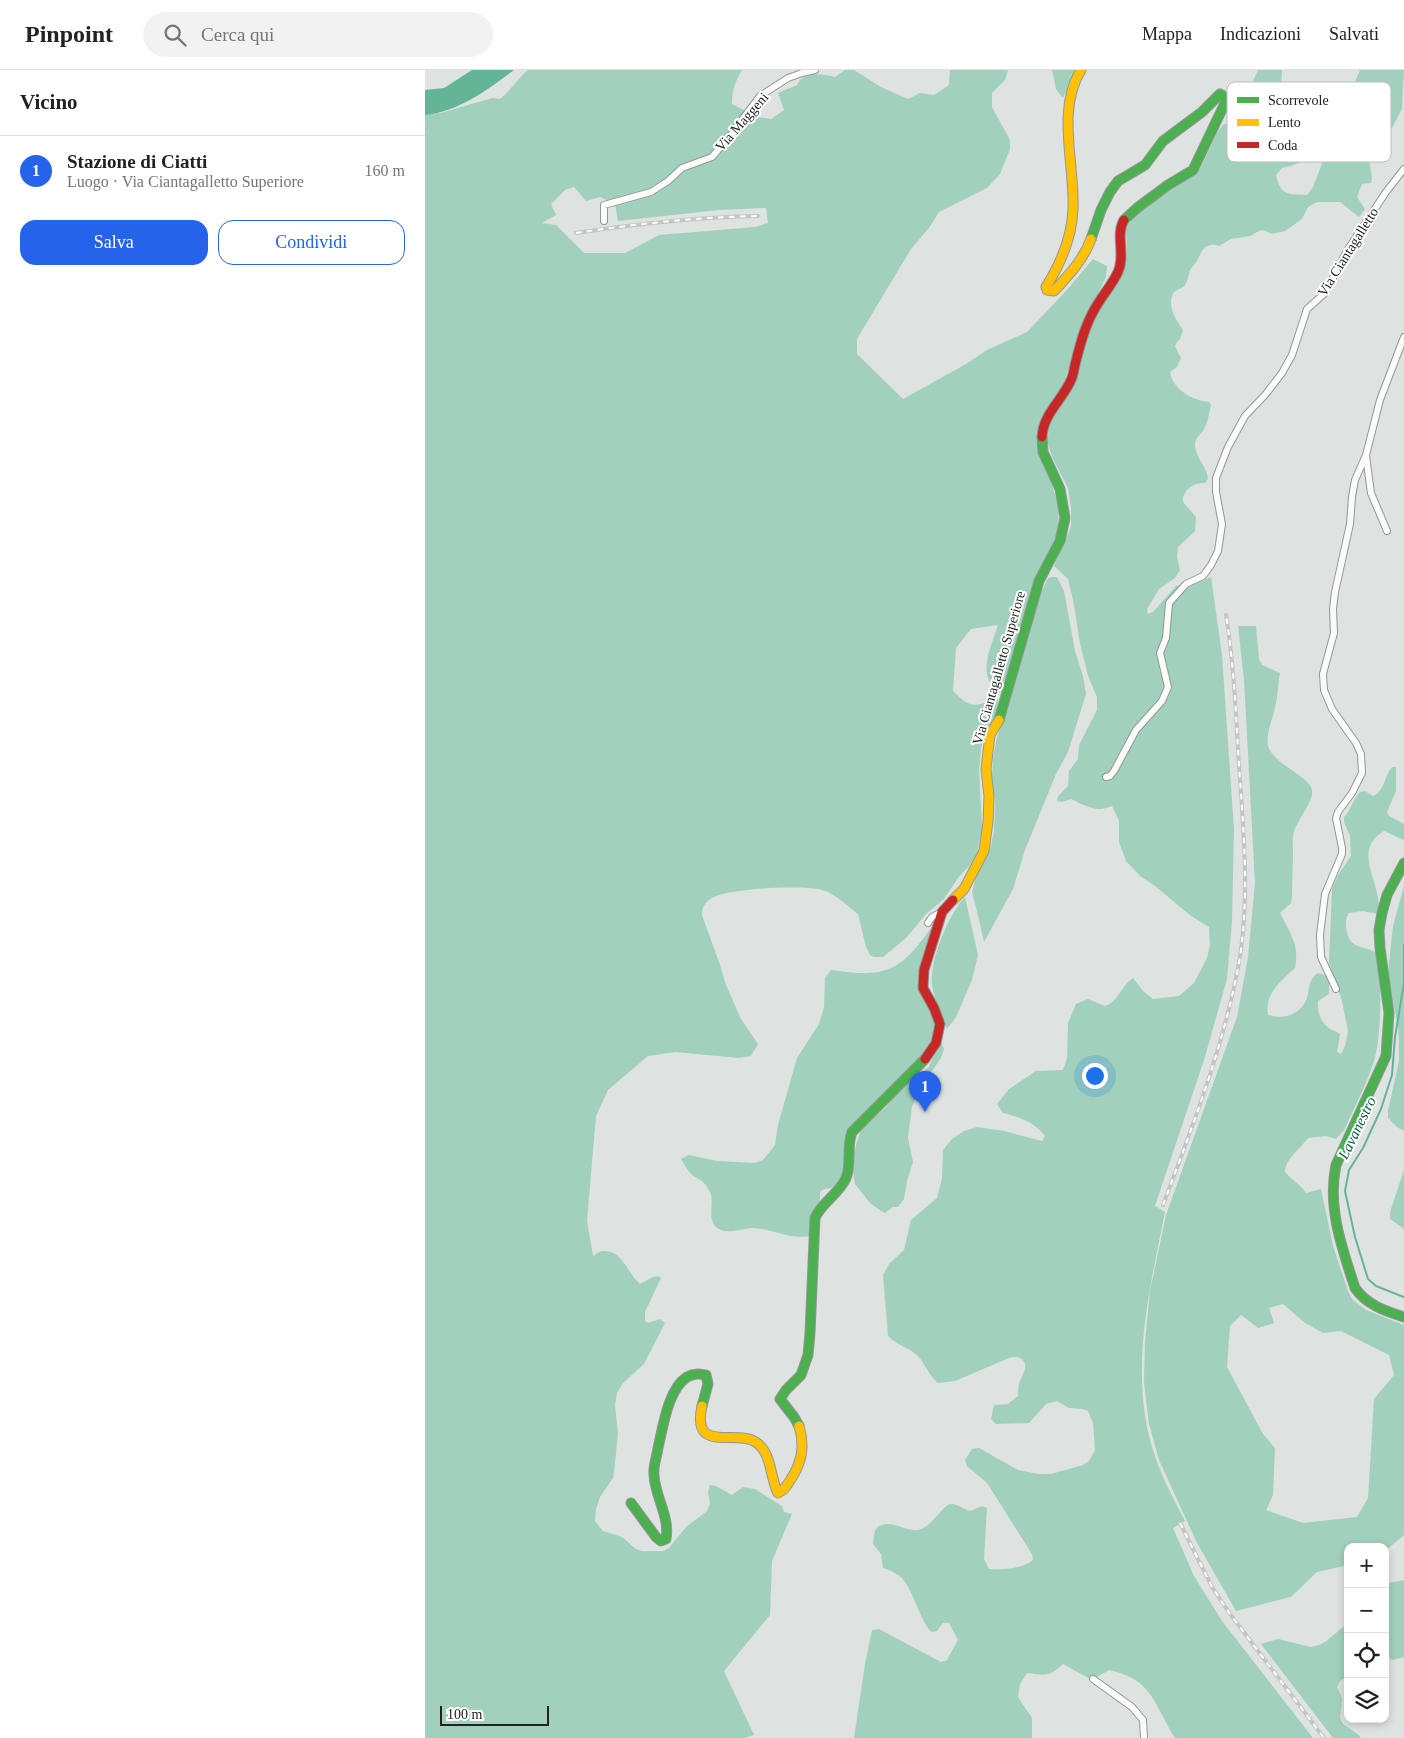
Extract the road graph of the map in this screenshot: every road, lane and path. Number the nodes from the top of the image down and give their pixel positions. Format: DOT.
graph roads {
  1 [pos="815,70"];
  2 [pos="1081,70"];
  3 [pos="1404,169"];
  4 [pos="604,221"];
  5 [pos="1404,337"];
  6 [pos="1366,455"];
  7 [pos="1387,531"];
  8 [pos="1106,777"];
  9 [pos="1404,863"];
  10 [pos="942,912"];
  11 [pos="928,923"];
  12 [pos="1336,989"];
  13 [pos="1404,1317"];
  14 [pos="631,1503"];
  15 [pos="1093,1679"];
  16 [pos="1144,1738"];
  1 -- 4 [label="street, Via Maggeni"];
  2 -- 10 [label="street, Via Ciantagalletto Superiore"];
  3 -- 8 [label="street, Via Ciantagalletto"];
  5 -- 6 [label="street"];
  6 -- 7 [label="street"];
  6 -- 12 [label="street"];
  9 -- 13 [label="street"];
  10 -- 11 [label="street, Via Ciantagalletto Superiore"];
  10 -- 14 [label="street, Via Ciantagalletto Superiore"];
  15 -- 16 [label="street"];
}
